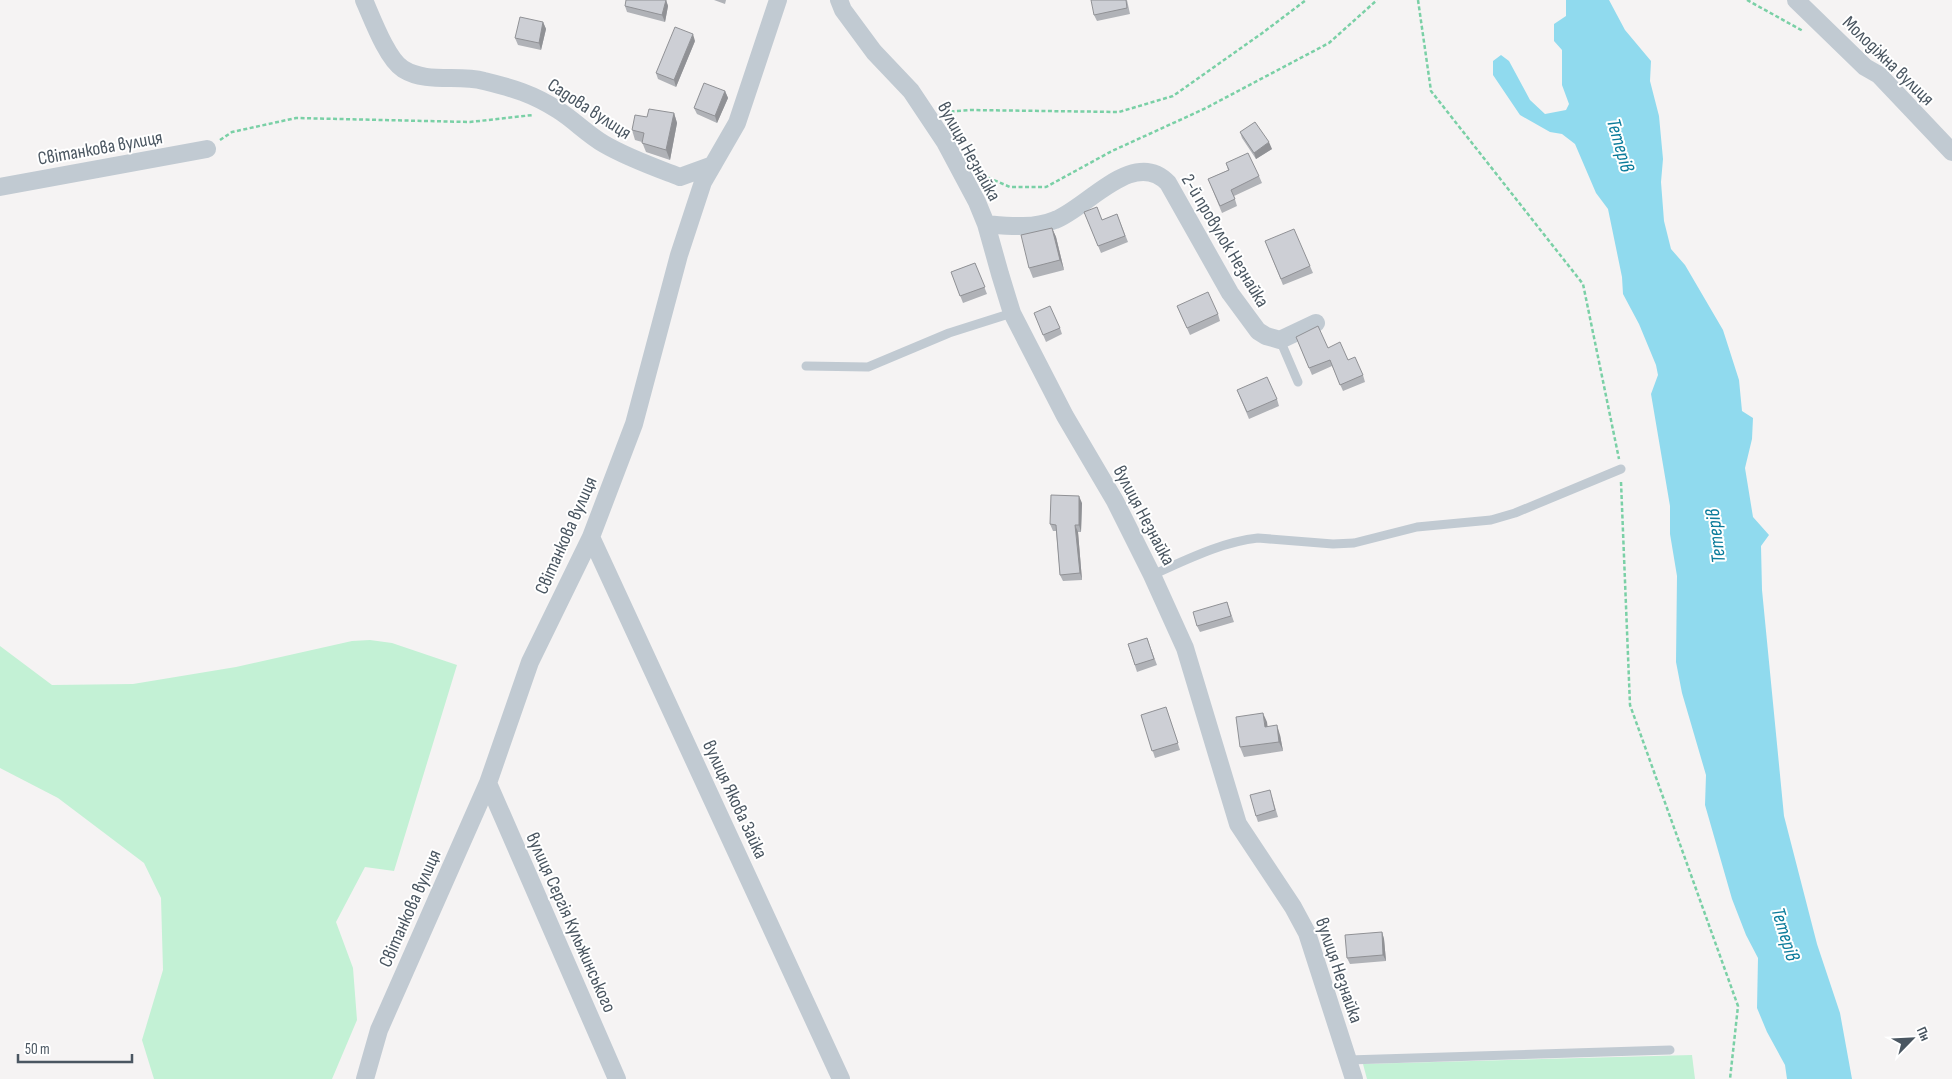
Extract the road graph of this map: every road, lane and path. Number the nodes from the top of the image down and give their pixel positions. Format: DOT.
graph roads {
  1 [pos="364,0"];
  2 [pos="778,0"];
  3 [pos="840,0"];
  4 [pos="1306,0"];
  5 [pos="1377,0"];
  6 [pos="1418,0"];
  7 [pos="1796,0"];
  8 [pos="560,111"];
  9 [pos="925,113"];
  10 [pos="207,150"];
  11 [pos="1952,152"];
  12 [pos="713,165"];
  13 [pos="958,165"];
  14 [pos="0,186"];
  15 [pos="986,224"];
  16 [pos="1012,312"];
  17 [pos="1316,324"];
  18 [pos="1280,340"];
  19 [pos="806,366"];
  20 [pos="1298,382"];
  21 [pos="1621,469"];
  22 [pos="591,536"];
  23 [pos="1152,575"];
  24 [pos="488,783"];
  25 [pos="1670,1050"];
  26 [pos="1348,1060"];
  27 [pos="365,1079"];
  28 [pos="617,1079"];
  29 [pos="841,1079"];
  30 [pos="1354,1079"];
  31 [pos="1730,1079"];
  1 -- 8 [label="street, Садова вулиця"];
  2 -- 12 [label="street, Світанкова вулиця"];
  3 -- 9 [label="street, вулиця Незнайка"];
  4 -- 9 [label="path"];
  5 -- 13 [label="path"];
  6 -- 21 [label="path"];
  7 -- 11 [label="street, Молодіжна вулиця"];
  8 -- 10 [label="path"];
  8 -- 12 [label="street, Садова вулиця"];
  9 -- 13 [label="street, вулиця Незнайка"];
  10 -- 14 [label="street, Світанкова вулиця"];
  12 -- 22 [label="street, Світанкова вулиця"];
  13 -- 15 [label="street, вулиця Незнайка"];
  15 -- 16 [label="street, вулиця Незнайка"];
  15 -- 18 [label="street, 2-й провулок Незнайка"];
  16 -- 19 [label="lane"];
  16 -- 23 [label="street, вулиця Незнайка"];
  17 -- 18 [label="street"];
  18 -- 20 [label="lane"];
  21 -- 23 [label="lane"];
  21 -- 31 [label="path"];
  22 -- 24 [label="street, Світанкова вулиця"];
  22 -- 29 [label="street, вулиця Якова Зайка"];
  23 -- 26 [label="street, вулиця Незнайка"];
  24 -- 27 [label="street, Світанкова вулиця"];
  24 -- 28 [label="street, вулиця Сергія Кульжинського"];
  25 -- 26 [label="lane"];
  26 -- 30 [label="street, вулиця Незнайка"];
}
